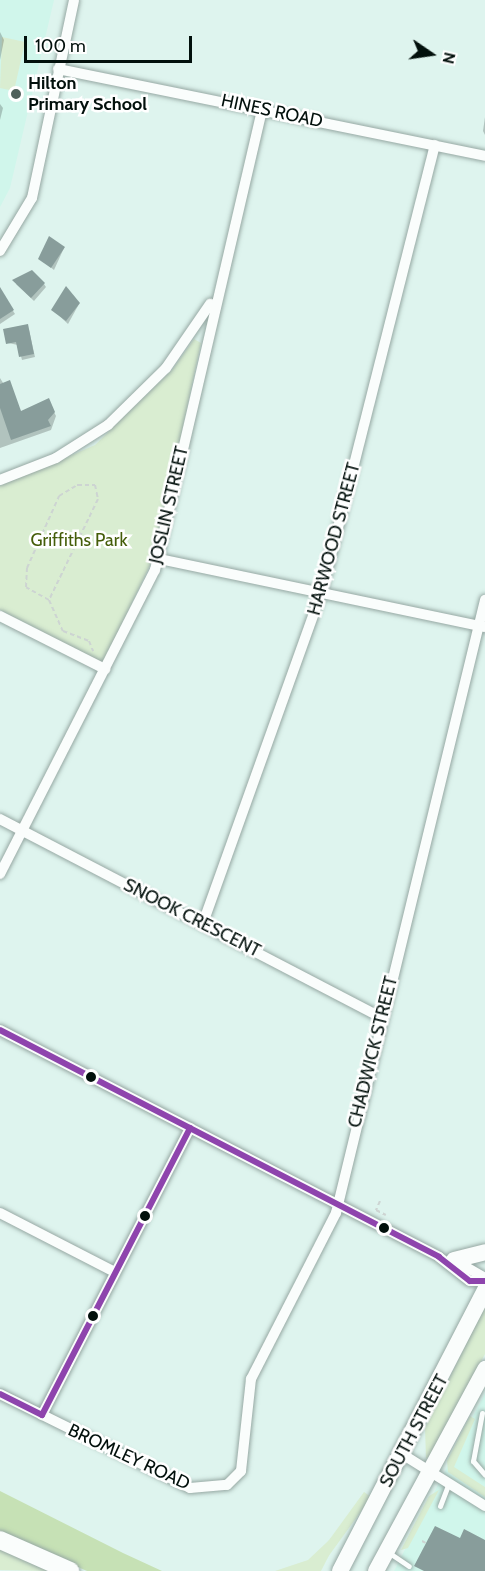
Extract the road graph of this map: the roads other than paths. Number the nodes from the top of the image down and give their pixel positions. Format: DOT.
graph roads {
  1 [pos="74,0"];
  2 [pos="58,69"];
  3 [pos="262,109"];
  4 [pos="435,145"];
  5 [pos="485,156"];
  6 [pos="0,251"];
  7 [pos="214,298"];
  8 [pos="0,480"];
  9 [pos="159,559"];
  10 [pos="322,591"];
  11 [pos="485,600"];
  12 [pos="0,616"];
  13 [pos="482,626"];
  14 [pos="105,669"];
  15 [pos="0,819"];
  16 [pos="22,830"];
  17 [pos="0,874"];
  18 [pos="203,923"];
  19 [pos="382,1018"];
  20 [pos="0,1030"];
  21 [pos="190,1128"];
  22 [pos="336,1204"];
  23 [pos="0,1213"];
  24 [pos="485,1252"];
  25 [pos="447,1259"];
  26 [pos="115,1272"];
  27 [pos="485,1279"];
  28 [pos="485,1290"];
  29 [pos="485,1369"];
  30 [pos="0,1394"];
  31 [pos="467,1403"];
  32 [pos="483,1414"];
  33 [pos="42,1415"];
  34 [pos="402,1454"];
  35 [pos="431,1471"];
  36 [pos="485,1475"];
  37 [pos="449,1483"];
  38 [pos="227,1485"];
  39 [pos="440,1506"];
  40 [pos="485,1506"];
  41 [pos="0,1540"];
  42 [pos="387,1552"];
  43 [pos="409,1566"];
  44 [pos="70,1571"];
  45 [pos="340,1571"];
  46 [pos="376,1571"];
  1 -- 2 [label="street"];
  2 -- 3 [label="street, HINES ROAD"];
  2 -- 6 [label="street"];
  3 -- 4 [label="street, HINES ROAD"];
  3 -- 7 [label="street, JOSLIN STREET"];
  4 -- 5 [label="street, HINES ROAD"];
  4 -- 10 [label="street, HARWOOD STREET"];
  7 -- 8 [label="street"];
  7 -- 9 [label="street, JOSLIN STREET"];
  9 -- 10 [label="street"];
  9 -- 14 [label="street, JOSLIN STREET"];
  10 -- 13 [label="street"];
  10 -- 18 [label="street, HARWOOD STREET"];
  11 -- 13 [label="street, CHADWICK STREET"];
  12 -- 14 [label="street"];
  13 -- 19 [label="street, CHADWICK STREET"];
  14 -- 16 [label="street, JOSLIN STREET"];
  15 -- 16 [label="street, SNOOK CRESCENT"];
  16 -- 17 [label="street, JOSLIN STREET"];
  16 -- 18 [label="street, SNOOK CRESCENT"];
  18 -- 19 [label="street, SNOOK CRESCENT"];
  19 -- 22 [label="street, CHADWICK STREET"];
  20 -- 21 [label="street"];
  21 -- 22 [label="street"];
  21 -- 26 [label="street"];
  22 -- 25 [label="street"];
  22 -- 38 [label="street, CHADWICK STREET"];
  23 -- 26 [label="street"];
  24 -- 25 [label="main road"];
  25 -- 27 [label="street"];
  26 -- 33 [label="street"];
  28 -- 34 [label="main road, SOUTH STREET"];
  29 -- 31 [label="main road, SOUTH STREET"];
  30 -- 33 [label="street, BROMLEY ROAD"];
  31 -- 32 [label="lane"];
  31 -- 35 [label="main road, SOUTH STREET"];
  32 -- 36 [label="lane"];
  33 -- 38 [label="street, BROMLEY ROAD"];
  34 -- 35 [label="street"];
  34 -- 45 [label="main road, SOUTH STREET"];
  35 -- 37 [label="street"];
  35 -- 42 [label="main road, SOUTH STREET"];
  37 -- 39 [label="lane"];
  37 -- 40 [label="street"];
  41 -- 44 [label="highway"];
  42 -- 43 [label="lane"];
  42 -- 46 [label="main road, SOUTH STREET"];
}
